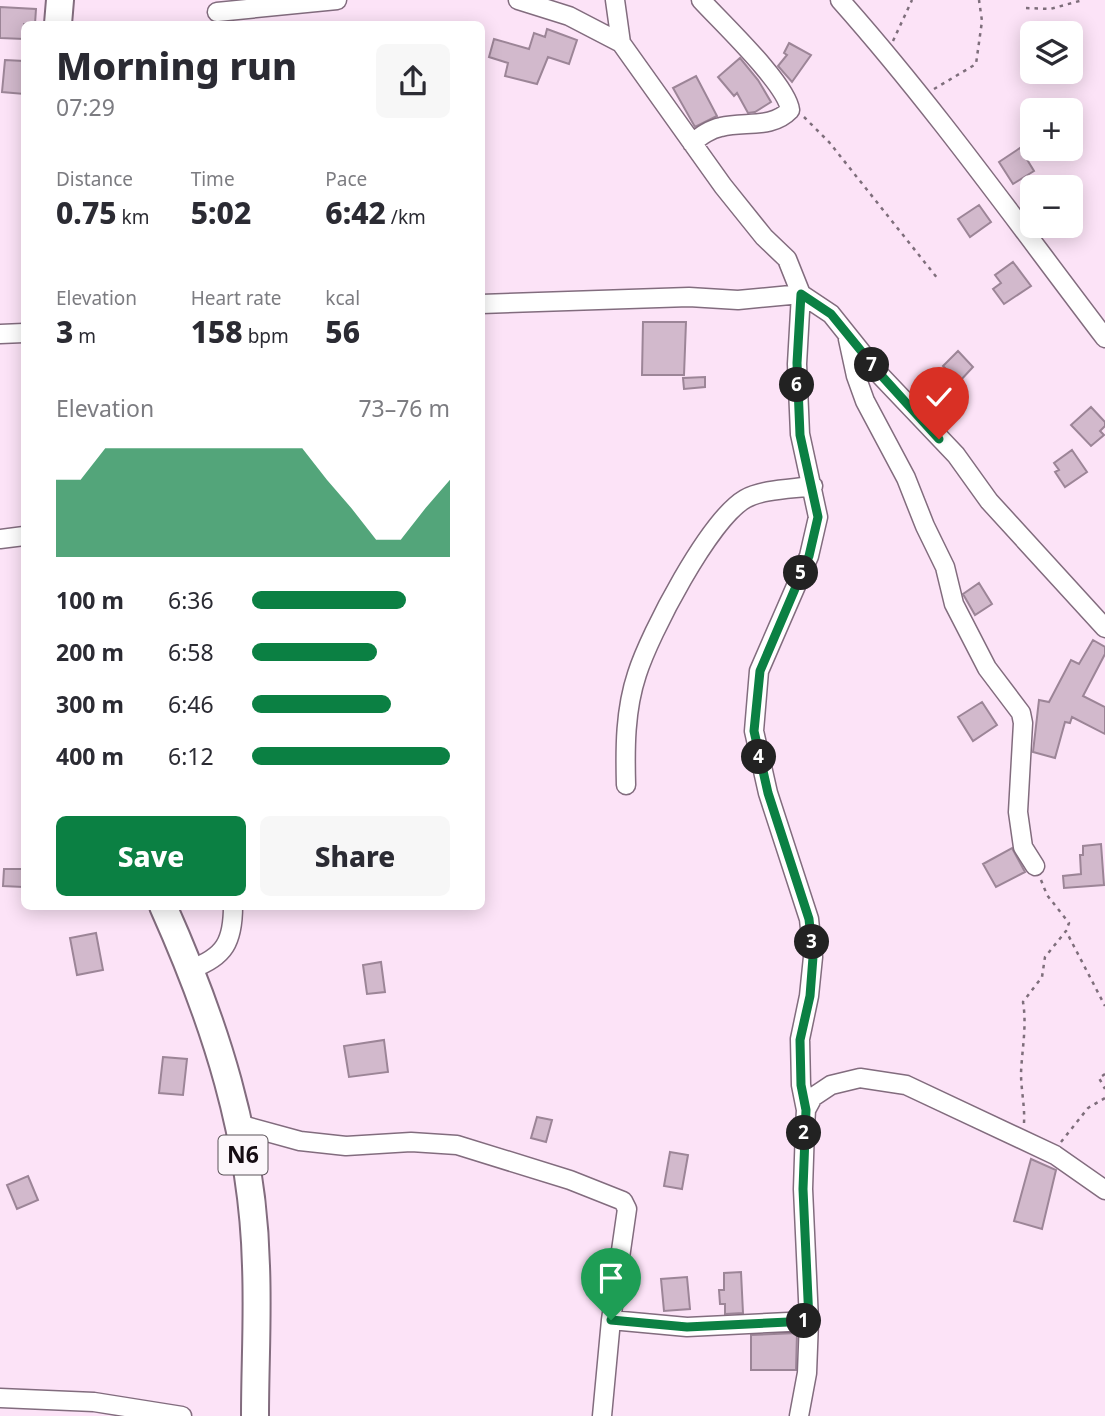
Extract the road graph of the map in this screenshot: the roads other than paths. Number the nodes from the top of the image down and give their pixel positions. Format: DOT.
graph roads {
  1 [pos="60,0"];
  2 [pos="337,0"];
  3 [pos="518,0"];
  4 [pos="615,0"];
  5 [pos="701,0"];
  6 [pos="840,0"];
  7 [pos="217,12"];
  8 [pos="58,21"];
  9 [pos="621,43"];
  10 [pos="692,143"];
  11 [pos="801,294"];
  12 [pos="485,304"];
  13 [pos="21,333"];
  14 [pos="0,334"];
  15 [pos="847,335"];
  16 [pos="1105,338"];
  17 [pos="813,486"];
  18 [pos="21,536"];
  19 [pos="0,539"];
  20 [pos="1105,628"];
  21 [pos="626,785"];
  22 [pos="1035,866"];
  23 [pos="165,910"];
  24 [pos="233,910"];
  25 [pos="191,969"];
  26 [pos="806,1110"];
  27 [pos="238,1124"];
  28 [pos="1105,1190"];
  29 [pos="611,1320"];
  30 [pos="809,1321"];
  31 [pos="0,1398"];
  32 [pos="182,1416"];
  33 [pos="255,1416"];
  34 [pos="602,1416"];
  35 [pos="799,1416"];
  1 -- 8 [label="highway"];
  2 -- 7 [label="street"];
  3 -- 9 [label="street"];
  4 -- 9 [label="street"];
  5 -- 10 [label="street"];
  6 -- 16 [label="street"];
  9 -- 10 [label="street"];
  10 -- 11 [label="street"];
  11 -- 12 [label="street"];
  11 -- 15 [label="street"];
  11 -- 17 [label="street"];
  13 -- 14 [label="street"];
  15 -- 20 [label="street"];
  15 -- 22 [label="street"];
  17 -- 21 [label="street"];
  17 -- 26 [label="street"];
  18 -- 19 [label="street"];
  23 -- 25 [label="highway, N6"];
  24 -- 25 [label="street"];
  25 -- 27 [label="highway, N6"];
  26 -- 28 [label="street"];
  26 -- 30 [label="street"];
  27 -- 29 [label="street"];
  27 -- 33 [label="highway, N6"];
  29 -- 30 [label="street"];
  29 -- 34 [label="street"];
  30 -- 35 [label="street"];
  31 -- 32 [label="street"];
}
